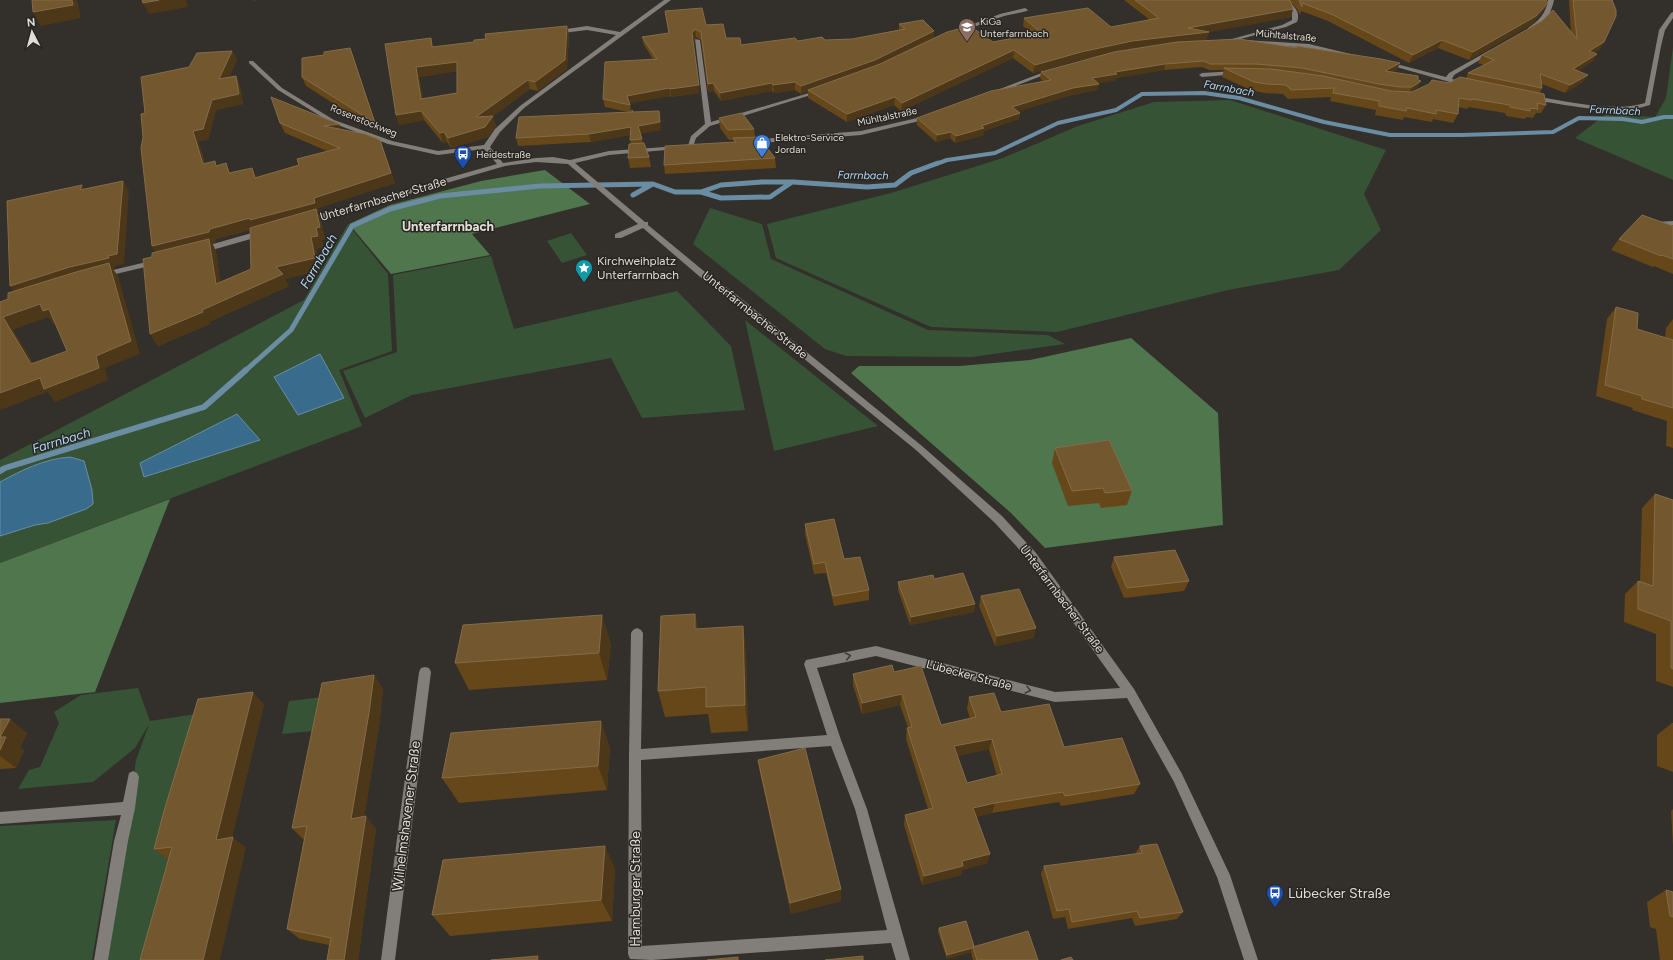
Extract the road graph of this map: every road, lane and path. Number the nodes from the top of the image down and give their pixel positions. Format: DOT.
graph roads {
  1 [pos="668,0"];
  2 [pos="1283,0"];
  3 [pos="1551,0"];
  4 [pos="1025,10"];
  5 [pos="1673,14"];
  6 [pos="550,32"];
  7 [pos="620,34"];
  8 [pos="950,34"];
  9 [pos="1522,34"];
  10 [pos="697,40"];
  11 [pos="1496,49"];
  12 [pos="1366,58"];
  13 [pos="251,62"];
  14 [pos="1380,62"];
  15 [pos="1059,69"];
  16 [pos="1244,73"];
  17 [pos="1202,75"];
  18 [pos="1448,80"];
  19 [pos="1474,87"];
  20 [pos="828,88"];
  21 [pos="987,95"];
  22 [pos="1529,97"];
  23 [pos="936,115"];
  24 [pos="708,125"];
  25 [pos="743,143"];
  26 [pos="486,147"];
  27 [pos="570,162"];
  28 [pos="502,166"];
  29 [pos="1673,223"];
  30 [pos="296,224"];
  31 [pos="645,224"];
  32 [pos="1654,224"];
  33 [pos="273,230"];
  34 [pos="618,236"];
  35 [pos="195,252"];
  36 [pos="164,260"];
  37 [pos="96,277"];
  38 [pos="637,633"];
  39 [pos="425,672"];
  40 [pos="1130,693"];
  41 [pos="835,740"];
  42 [pos="635,755"];
  43 [pos="133,777"];
  44 [pos="129,808"];
  45 [pos="0,818"];
  46 [pos="896,936"];
  47 [pos="101,960"];
  48 [pos="388,960"];
  49 [pos="903,960"];
  50 [pos="1251,960"];
  1 -- 7 [label="street"];
  2 -- 12 [label="street, Mühltalstraße"];
  3 -- 9 [label="street"];
  4 -- 8 [label="street"];
  5 -- 22 [label="street"];
  6 -- 7 [label="street"];
  7 -- 26 [label="street"];
  10 -- 24 [label="street"];
  11 -- 18 [label="street"];
  13 -- 26 [label="street, Rosenstockweg"];
  14 -- 18 [label="street"];
  15 -- 21 [label="street"];
  16 -- 17 [label="street"];
  18 -- 19 [label="street"];
  20 -- 24 [label="street"];
  23 -- 25 [label="street, Mühltalstraße"];
  24 -- 27 [label="street"];
  26 -- 28 [label="street"];
  27 -- 28 [label="street, Unterfarrnbacher Straße"];
  27 -- 31 [label="street, Unterfarrnbacher Straße"];
  28 -- 30 [label="street, Unterfarrnbacher Straße"];
  29 -- 32 [label="street"];
  31 -- 34 [label="street"];
  31 -- 40 [label="street, Unterfarrnbacher Straße"];
  33 -- 35 [label="street"];
  36 -- 37 [label="street"];
  38 -- 42 [label="street, Hamburger Straße"];
  39 -- 48 [label="street, Wilhelmshavener Straße"];
  41 -- 40 [label="street, Lübecker Straße, one-way"];
  40 -- 50 [label="street, Unterfarrnbacher Straße"];
  41 -- 42 [label="street"];
  41 -- 46 [label="street"];
  42 -- 46 [label="street, Hamburger Straße"];
  43 -- 44 [label="street"];
  44 -- 45 [label="street"];
  44 -- 47 [label="street"];
  46 -- 49 [label="street"];
}
